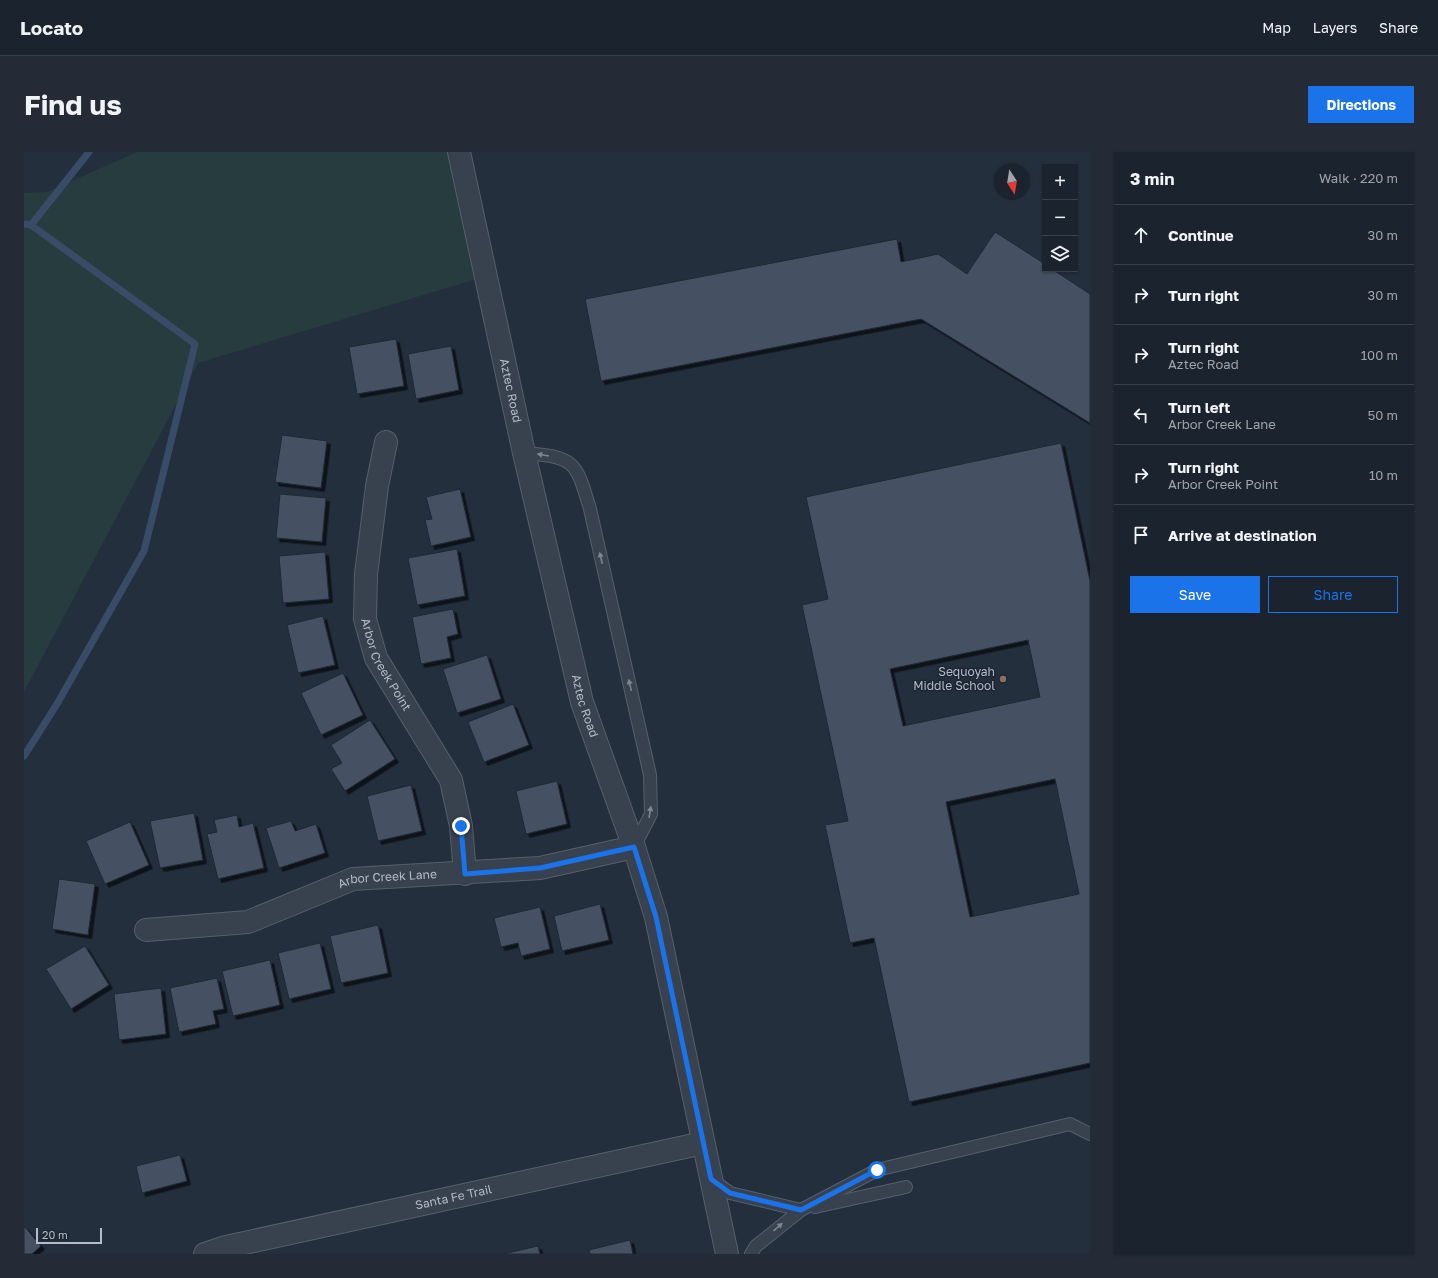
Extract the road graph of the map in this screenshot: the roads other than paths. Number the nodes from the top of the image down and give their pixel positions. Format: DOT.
graph roads {
  1 [pos="460,152"];
  2 [pos="386,442"];
  3 [pos="524,453"];
  4 [pos="634,847"];
  5 [pos="465,874"];
  6 [pos="146,930"];
  7 [pos="1090,1134"];
  8 [pos="703,1143"];
  9 [pos="711,1179"];
  10 [pos="906,1187"];
  11 [pos="801,1210"];
  12 [pos="227,1251"];
  13 [pos="205,1254"];
  14 [pos="727,1254"];
  15 [pos="751,1254"];
  1 -- 3 [label="street, Aztec Road"];
  2 -- 5 [label="street, Arbor Creek Point"];
  3 -- 4 [label="street, Aztec Road"];
  4 -- 3 [label="lane, one-way"];
  4 -- 5 [label="street, Arbor Creek Lane"];
  4 -- 8 [label="street, Aztec Road"];
  5 -- 6 [label="street, Arbor Creek Lane"];
  7 -- 11 [label="lane"];
  8 -- 9 [label="street, Aztec Road"];
  8 -- 12 [label="street, Santa Fe Trail"];
  9 -- 11 [label="lane"];
  9 -- 14 [label="street, Aztec Road"];
  10 -- 11 [label="lane"];
  15 -- 11 [label="lane, one-way"];
  12 -- 13 [label="street, Santa Fe Trail"];
}
